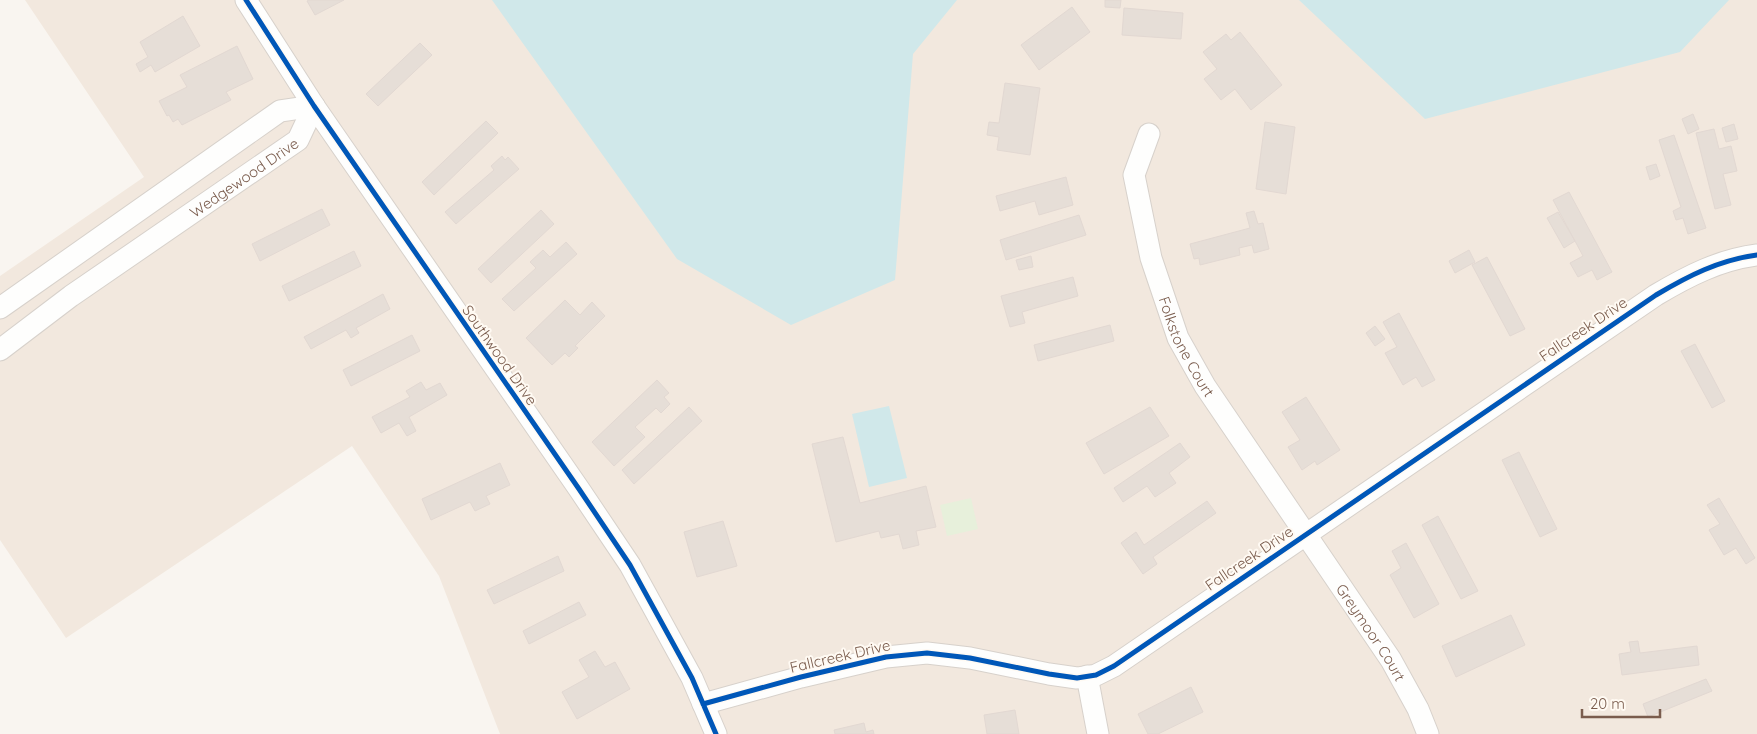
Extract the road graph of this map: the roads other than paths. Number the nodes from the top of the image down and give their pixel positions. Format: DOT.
graph roads {
  1 [pos="246,0"];
  2 [pos="314,106"];
  3 [pos="1149,134"];
  4 [pos="1757,255"];
  5 [pos="0,308"];
  6 [pos="0,350"];
  7 [pos="1306,535"];
  8 [pos="1087,676"];
  9 [pos="703,704"];
  10 [pos="716,734"];
  11 [pos="1098,734"];
  12 [pos="1428,734"];
  1 -- 2 [label="street, Southwood Drive"];
  2 -- 5 [label="street, Wedgewood Drive"];
  2 -- 6 [label="street, Wedgewood Drive"];
  2 -- 9 [label="street, Southwood Drive"];
  3 -- 7 [label="street, Folkstone Court"];
  4 -- 7 [label="street, Fallcreek Drive"];
  7 -- 8 [label="street, Fallcreek Drive"];
  7 -- 12 [label="street, Greymoor Court"];
  8 -- 9 [label="street, Fallcreek Drive"];
  8 -- 11 [label="street"];
  9 -- 10 [label="street, Southwood Drive"];
}
